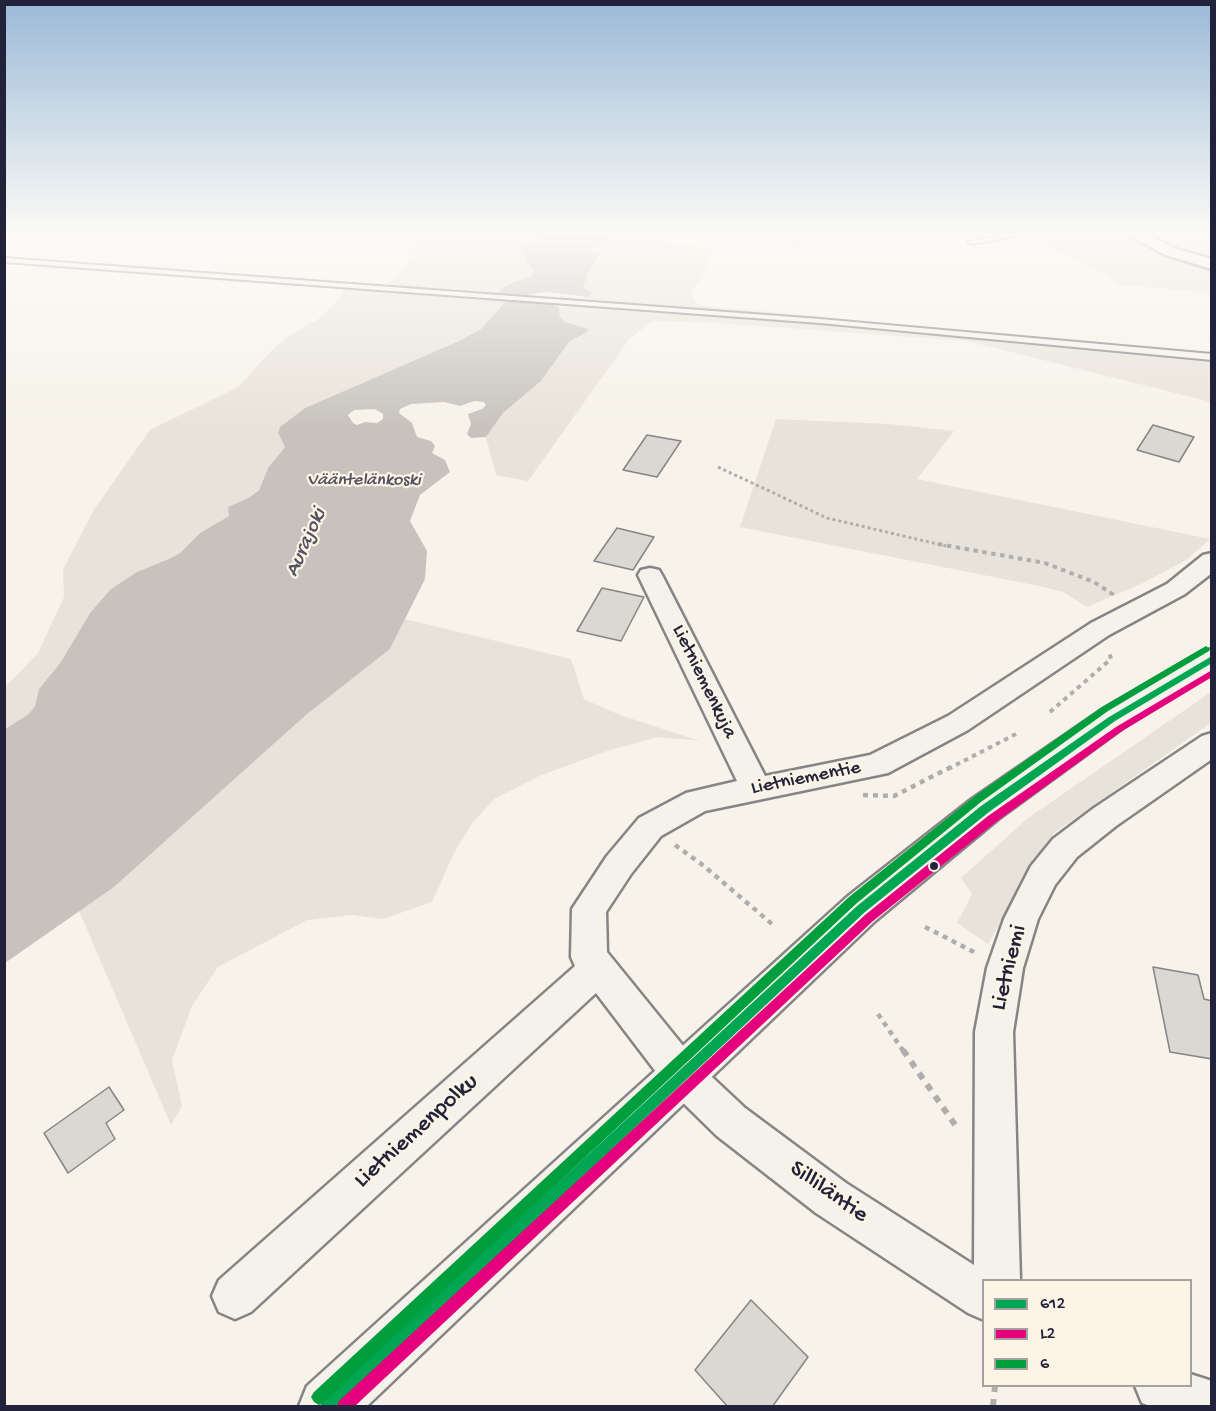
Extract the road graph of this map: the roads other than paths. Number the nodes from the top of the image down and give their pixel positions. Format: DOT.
graph roads {
  1 [pos="504,297"];
  2 [pos="1212,357"];
  3 [pos="1212,560"];
  4 [pos="650,575"];
  5 [pos="1212,658"];
  6 [pos="1212,744"];
  7 [pos="756,788"];
  8 [pos="598,968"];
  9 [pos="683,1076"];
  10 [pos="997,1279"];
  11 [pos="235,1296"];
  12 [pos="982,1296"];
  13 [pos="1163,1387"];
  14 [pos="1212,1406"];
  15 [pos="327,1407"];
  1 -- 2 [label="lane"];
  3 -- 7 [label="street, Lietniementie"];
  4 -- 7 [label="street, Lietniemenkuja"];
  5 -- 9 [label="highway"];
  6 -- 10 [label="street, Lietniemi"];
  7 -- 8 [label="street, Lietniementie"];
  8 -- 9 [label="street, Lietniementie"];
  8 -- 11 [label="street, Lietniemenpolku"];
  9 -- 12 [label="street, Silliläntie"];
  9 -- 15 [label="highway"];
  13 -- 14 [label="street"];
}
